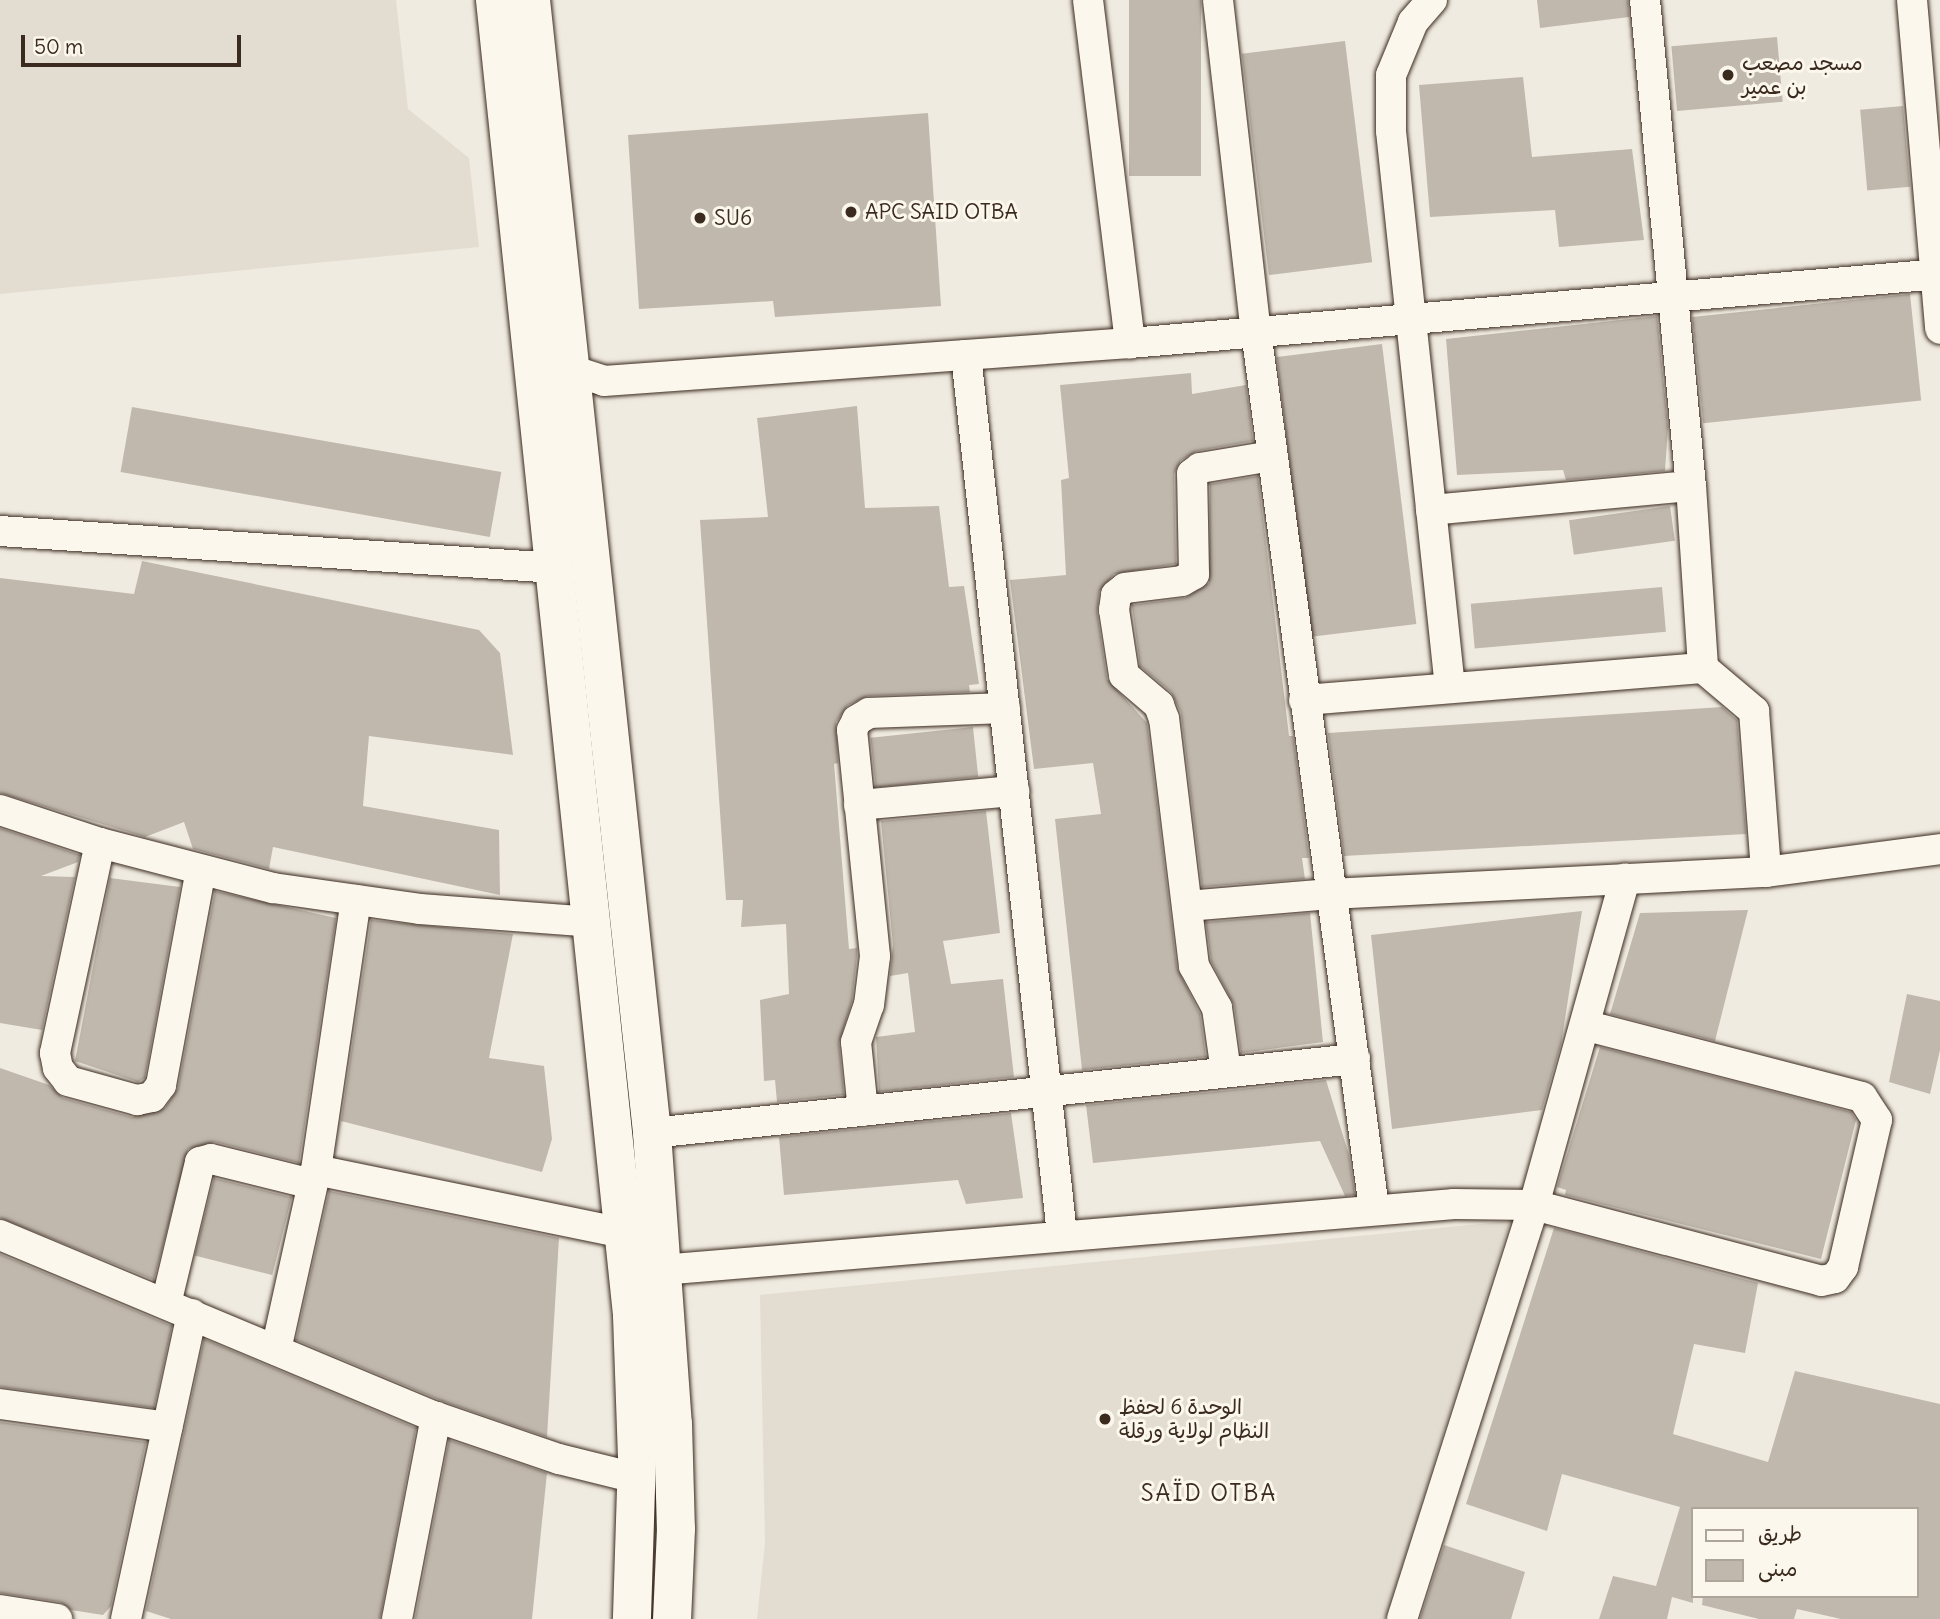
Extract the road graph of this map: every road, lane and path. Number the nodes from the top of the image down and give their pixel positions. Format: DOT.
graph roads {
  1 [pos="495,0"];
  2 [pos="531,0"];
  3 [pos="1088,0"];
  4 [pos="1217,0"];
  5 [pos="1432,0"];
  6 [pos="1645,0"];
  7 [pos="1912,0"];
  8 [pos="1938,274"];
  9 [pos="1674,296"];
  10 [pos="1412,318"];
  11 [pos="1940,328"];
  12 [pos="1256,331"];
  13 [pos="1130,343"];
  14 [pos="966,355"];
  15 [pos="553,385"];
  16 [pos="1272,456"];
  17 [pos="1691,486"];
  18 [pos="1432,510"];
  19 [pos="0,531"];
  20 [pos="556,569"];
  21 [pos="1703,667"];
  22 [pos="1450,688"];
  23 [pos="1304,700"];
  24 [pos="1004,708"];
  25 [pos="1014,791"];
  26 [pos="859,805"];
  27 [pos="0,810"];
  28 [pos="100,843"];
  29 [pos="1940,849"];
  30 [pos="201,870"];
  31 [pos="1766,872"];
  32 [pos="1625,878"];
  33 [pos="1330,894"];
  34 [pos="356,900"];
  35 [pos="1186,906"];
  36 [pos="592,922"];
  37 [pos="1587,1027"];
  38 [pos="1354,1059"];
  39 [pos="1227,1072"];
  40 [pos="1046,1092"];
  41 [pos="863,1111"];
  42 [pos="652,1133"];
  43 [pos="314,1177"];
  44 [pos="1534,1205"];
  45 [pos="1374,1208"];
  46 [pos="624,1233"];
  47 [pos="0,1235"];
  48 [pos="1062,1235"];
  49 [pos="661,1270"];
  50 [pos="179,1309"];
  51 [pos="276,1350"];
  52 [pos="0,1404"];
  53 [pos="436,1417"];
  54 [pos="167,1427"];
  55 [pos="636,1478"];
  56 [pos="0,1610"];
  57 [pos="57,1619"];
  58 [pos="126,1619"];
  59 [pos="397,1619"];
  60 [pos="632,1619"];
  61 [pos="671,1619"];
  62 [pos="1402,1619"];
  1 -- 15 [label="main road"];
  2 -- 15 [label="main road"];
  3 -- 13 [label="street"];
  4 -- 12 [label="street"];
  5 -- 10 [label="street"];
  6 -- 9 [label="street"];
  7 -- 8 [label="street"];
  8 -- 9 [label="street"];
  8 -- 11 [label="street"];
  9 -- 10 [label="street"];
  9 -- 17 [label="street"];
  10 -- 12 [label="street"];
  10 -- 18 [label="street"];
  12 -- 13 [label="street"];
  12 -- 16 [label="street"];
  13 -- 14 [label="street"];
  14 -- 15 [label="street"];
  14 -- 24 [label="street"];
  15 -- 20 [label="main road"];
  15 -- 42 [label="main road"];
  16 -- 23 [label="street"];
  16 -- 35 [label="street"];
  17 -- 18 [label="street"];
  17 -- 21 [label="street"];
  18 -- 22 [label="street"];
  19 -- 20 [label="street"];
  20 -- 36 [label="main road"];
  21 -- 22 [label="street"];
  21 -- 31 [label="street"];
  22 -- 23 [label="street"];
  23 -- 33 [label="street"];
  24 -- 25 [label="street"];
  24 -- 26 [label="street"];
  25 -- 26 [label="street"];
  25 -- 40 [label="street"];
  26 -- 41 [label="street"];
  27 -- 28 [label="street"];
  28 -- 30 [label="street"];
  28 -- 30 [label="street"];
  29 -- 31 [label="street"];
  30 -- 34 [label="street"];
  31 -- 32 [label="street"];
  32 -- 33 [label="street"];
  32 -- 37 [label="street"];
  33 -- 35 [label="street"];
  33 -- 38 [label="street"];
  34 -- 36 [label="street"];
  34 -- 43 [label="street"];
  35 -- 39 [label="street"];
  36 -- 46 [label="main road"];
  37 -- 44 [label="street"];
  37 -- 44 [label="street"];
  38 -- 39 [label="street"];
  38 -- 45 [label="street"];
  39 -- 40 [label="street"];
  40 -- 41 [label="street"];
  40 -- 48 [label="street"];
  41 -- 42 [label="street"];
  42 -- 49 [label="main road"];
  43 -- 46 [label="street"];
  43 -- 50 [label="street"];
  43 -- 51 [label="street"];
  44 -- 45 [label="street"];
  44 -- 62 [label="street"];
  45 -- 48 [label="street"];
  46 -- 55 [label="main road"];
  47 -- 50 [label="street"];
  48 -- 49 [label="street"];
  49 -- 61 [label="main road"];
  50 -- 51 [label="street"];
  50 -- 54 [label="street"];
  51 -- 53 [label="street"];
  52 -- 54 [label="street"];
  53 -- 55 [label="street"];
  53 -- 59 [label="street"];
  54 -- 58 [label="street"];
  55 -- 60 [label="main road"];
  56 -- 57 [label="street"];
}
